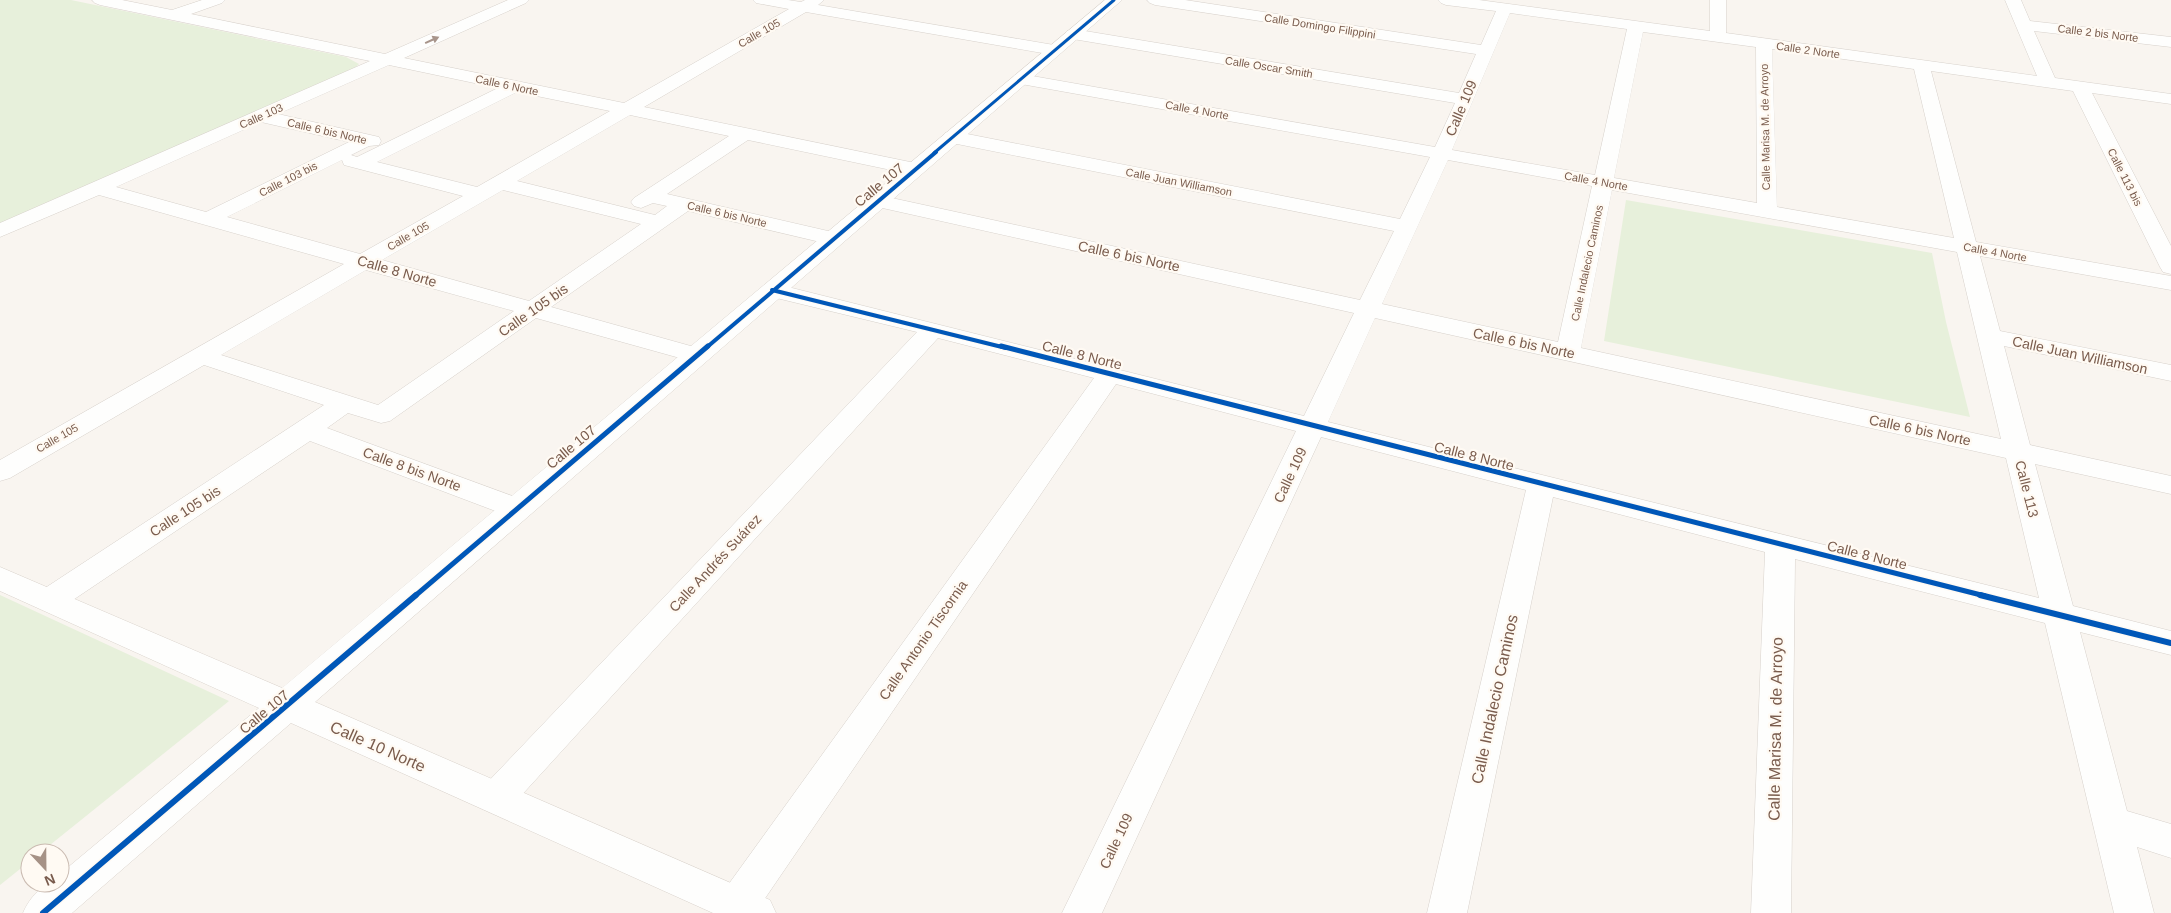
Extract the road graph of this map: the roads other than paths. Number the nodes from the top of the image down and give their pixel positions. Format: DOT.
graph roads {
  1 [pos="100,0"];
  2 [pos="217,0"];
  3 [pos="521,0"];
  4 [pos="761,0"];
  5 [pos="1114,0"];
  6 [pos="1155,0"];
  7 [pos="1446,0"];
  8 [pos="1718,0"];
  9 [pos="2013,0"];
  10 [pos="810,4"];
  11 [pos="1505,8"];
  12 [pos="173,15"];
  13 [pos="2024,24"];
  14 [pos="1636,26"];
  15 [pos="1073,34"];
  16 [pos="1718,37"];
  17 [pos="2171,42"];
  18 [pos="1764,44"];
  19 [pos="1054,50"];
  20 [pos="1486,51"];
  21 [pos="387,60"];
  22 [pos="1921,65"];
  23 [pos="1021,79"];
  24 [pos="2049,83"];
  25 [pos="516,86"];
  26 [pos="2080,87"];
  27 [pos="2171,99"];
  28 [pos="1464,100"];
  29 [pos="627,110"];
  30 [pos="260,116"];
  31 [pos="745,134"];
  32 [pos="952,137"];
  33 [pos="367,140"];
  34 [pos="393,146"];
  35 [pos="1441,154"];
  36 [pos="333,156"];
  37 [pos="359,163"];
  38 [pos="915,169"];
  39 [pos="499,183"];
  40 [pos="1604,183"];
  41 [pos="98,188"];
  42 [pos="480,194"];
  43 [pos="650,196"];
  44 [pos="878,201"];
  45 [pos="684,204"];
  46 [pos="1766,211"];
  47 [pos="623,214"];
  48 [pos="209,218"];
  49 [pos="659,222"];
  50 [pos="1407,228"];
  51 [pos="0,231"];
  52 [pos="833,239"];
  53 [pos="1967,247"];
  54 [pos="363,262"];
  55 [pos="2171,267"];
  56 [pos="2171,284"];
  57 [pos="772,290"];
  58 [pos="1369,308"];
  59 [pos="533,309"];
  60 [pos="933,329"];
  61 [pos="1989,336"];
  62 [pos="1568,352"];
  63 [pos="696,355"];
  64 [pos="201,356"];
  65 [pos="1110,374"];
  66 [pos="2171,374"];
  67 [pos="344,403"];
  68 [pos="1313,427"];
  69 [pos="307,430"];
  70 [pos="2018,451"];
  71 [pos="0,472"];
  72 [pos="1541,485"];
  73 [pos="2171,485"];
  74 [pos="516,508"];
  75 [pos="1780,545"];
  76 [pos="0,578"];
  77 [pos="50,600"];
  78 [pos="2059,614"];
  79 [pos="2171,643"];
  80 [pos="288,706"];
  81 [pos="496,798"];
  82 [pos="2111,823"];
  83 [pos="2171,841"];
  84 [pos="746,909"];
  85 [pos="43,913"];
  86 [pos="1082,913"];
  87 [pos="1447,913"];
  88 [pos="1771,913"];
  89 [pos="2134,913"];
  1 -- 12 [label="street, Calle 6 Norte"];
  2 -- 12 [label="street"];
  21 -- 3 [label="street, Calle 103, one-way"];
  4 -- 10 [label="street"];
  5 -- 15 [label="street, Calle 107"];
  6 -- 20 [label="street, Calle Domingo Filippini"];
  7 -- 11 [label="street, Calle 2 Norte"];
  8 -- 16 [label="street"];
  9 -- 13 [label="street"];
  10 -- 19 [label="street"];
  10 -- 29 [label="street, Calle 105"];
  11 -- 14 [label="street, Calle 2 Norte"];
  11 -- 20 [label="street, Calle 109"];
  12 -- 21 [label="street, Calle 6 Norte"];
  13 -- 17 [label="street, Calle 2 bis Norte"];
  13 -- 24 [label="street"];
  14 -- 16 [label="street, Calle 2 Norte"];
  14 -- 40 [label="street, Calle Indalecio Caminos"];
  15 -- 19 [label="street, Calle 107"];
  15 -- 28 [label="street, Calle Oscar Smith"];
  16 -- 18 [label="street, Calle 2 Norte"];
  18 -- 22 [label="street, Calle 2 Norte"];
  18 -- 46 [label="street, Calle Marisa M. de Arroyo"];
  19 -- 23 [label="street, Calle 107"];
  20 -- 28 [label="street, Calle 109"];
  21 -- 25 [label="street, Calle 6 Norte"];
  21 -- 30 [label="street, Calle 103"];
  22 -- 24 [label="street, Calle 2 Norte"];
  22 -- 53 [label="street, Calle 113"];
  23 -- 32 [label="street, Calle 107"];
  23 -- 35 [label="street, Calle 4 Norte"];
  24 -- 26 [label="street, Calle 2 Norte"];
  25 -- 29 [label="street, Calle 6 Norte"];
  25 -- 34 [label="street"];
  26 -- 27 [label="street, Calle 2 Norte"];
  26 -- 55 [label="street, Calle 113 bis"];
  28 -- 35 [label="street, Calle 109"];
  29 -- 31 [label="street, Calle 6 Norte"];
  29 -- 39 [label="street, Calle 105"];
  30 -- 33 [label="street, Calle 6 bis Norte"];
  30 -- 41 [label="street, Calle 103"];
  31 -- 38 [label="street, Calle 6 Norte"];
  31 -- 43 [label="street"];
  32 -- 38 [label="street, Calle 107"];
  32 -- 50 [label="street, Calle Juan Williamson"];
  33 -- 34 [label="street, Calle 6 bis Norte"];
  33 -- 36 [label="street, Calle 103 bis"];
  34 -- 37 [label="street"];
  35 -- 40 [label="street, Calle 4 Norte"];
  35 -- 50 [label="street, Calle 109"];
  36 -- 37 [label="street, Calle 6 bis Norte"];
  36 -- 48 [label="street, Calle 103 bis"];
  37 -- 42 [label="street, Calle 6 bis Norte"];
  38 -- 44 [label="street, Calle 107"];
  39 -- 42 [label="street, Calle 105"];
  39 -- 47 [label="street"];
  40 -- 46 [label="street, Calle 4 Norte"];
  40 -- 62 [label="street, Calle Indalecio Caminos"];
  41 -- 48 [label="street, Calle 8 Norte"];
  41 -- 51 [label="street, Calle 103"];
  42 -- 54 [label="street, Calle 105"];
  43 -- 45 [label="street, Calle 6 bis Norte"];
  43 -- 47 [label="street"];
  44 -- 52 [label="street, Calle 107"];
  44 -- 58 [label="street, Calle 6 bis Norte"];
  45 -- 49 [label="street, Calle 105 bis"];
  45 -- 52 [label="street, Calle 6 bis Norte"];
  46 -- 53 [label="street, Calle 4 Norte"];
  47 -- 49 [label="street"];
  48 -- 54 [label="street, Calle 8 Norte"];
  49 -- 59 [label="street, Calle 105 bis"];
  50 -- 58 [label="street, Calle 109"];
  52 -- 57 [label="street, Calle 107"];
  53 -- 56 [label="street, Calle 4 Norte"];
  53 -- 61 [label="street, Calle 113"];
  54 -- 59 [label="street, Calle 8 Norte"];
  54 -- 64 [label="street, Calle 105"];
  57 -- 60 [label="street, Calle 8 Norte"];
  57 -- 63 [label="street, Calle 107"];
  58 -- 62 [label="street, Calle 6 bis Norte"];
  58 -- 68 [label="street, Calle 109"];
  59 -- 63 [label="street, Calle 8 Norte"];
  59 -- 67 [label="street, Calle 105 bis"];
  60 -- 65 [label="street, Calle 8 Norte"];
  60 -- 81 [label="street, Calle Andrés Suárez"];
  61 -- 66 [label="street, Calle Juan Williamson"];
  61 -- 70 [label="street, Calle 113"];
  62 -- 70 [label="street, Calle 6 bis Norte"];
  63 -- 74 [label="street, Calle 107"];
  64 -- 67 [label="street"];
  64 -- 71 [label="street, Calle 105"];
  65 -- 68 [label="street, Calle 8 Norte"];
  65 -- 84 [label="street, Calle Antonio Tiscornia"];
  67 -- 69 [label="street, Calle 105 bis"];
  68 -- 72 [label="street, Calle 8 Norte"];
  68 -- 86 [label="street, Calle 109"];
  69 -- 74 [label="street, Calle 8 bis Norte"];
  69 -- 77 [label="street, Calle 105 bis"];
  70 -- 73 [label="street, Calle 6 bis Norte"];
  70 -- 78 [label="street, Calle 113"];
  72 -- 75 [label="street, Calle 8 Norte"];
  72 -- 87 [label="street, Calle Indalecio Caminos"];
  74 -- 80 [label="street, Calle 107"];
  75 -- 78 [label="street, Calle 8 Norte"];
  75 -- 88 [label="street, Calle Marisa M. de Arroyo"];
  76 -- 77 [label="street, Calle 10 Norte"];
  77 -- 80 [label="street, Calle 10 Norte"];
  78 -- 79 [label="street, Calle 8 Norte"];
  78 -- 82 [label="street, Calle 113"];
  80 -- 81 [label="street, Calle 10 Norte"];
  80 -- 85 [label="street, Calle 107"];
  81 -- 84 [label="street, Calle 10 Norte"];
  82 -- 83 [label="street"];
  82 -- 89 [label="street, Calle 113"];
}
